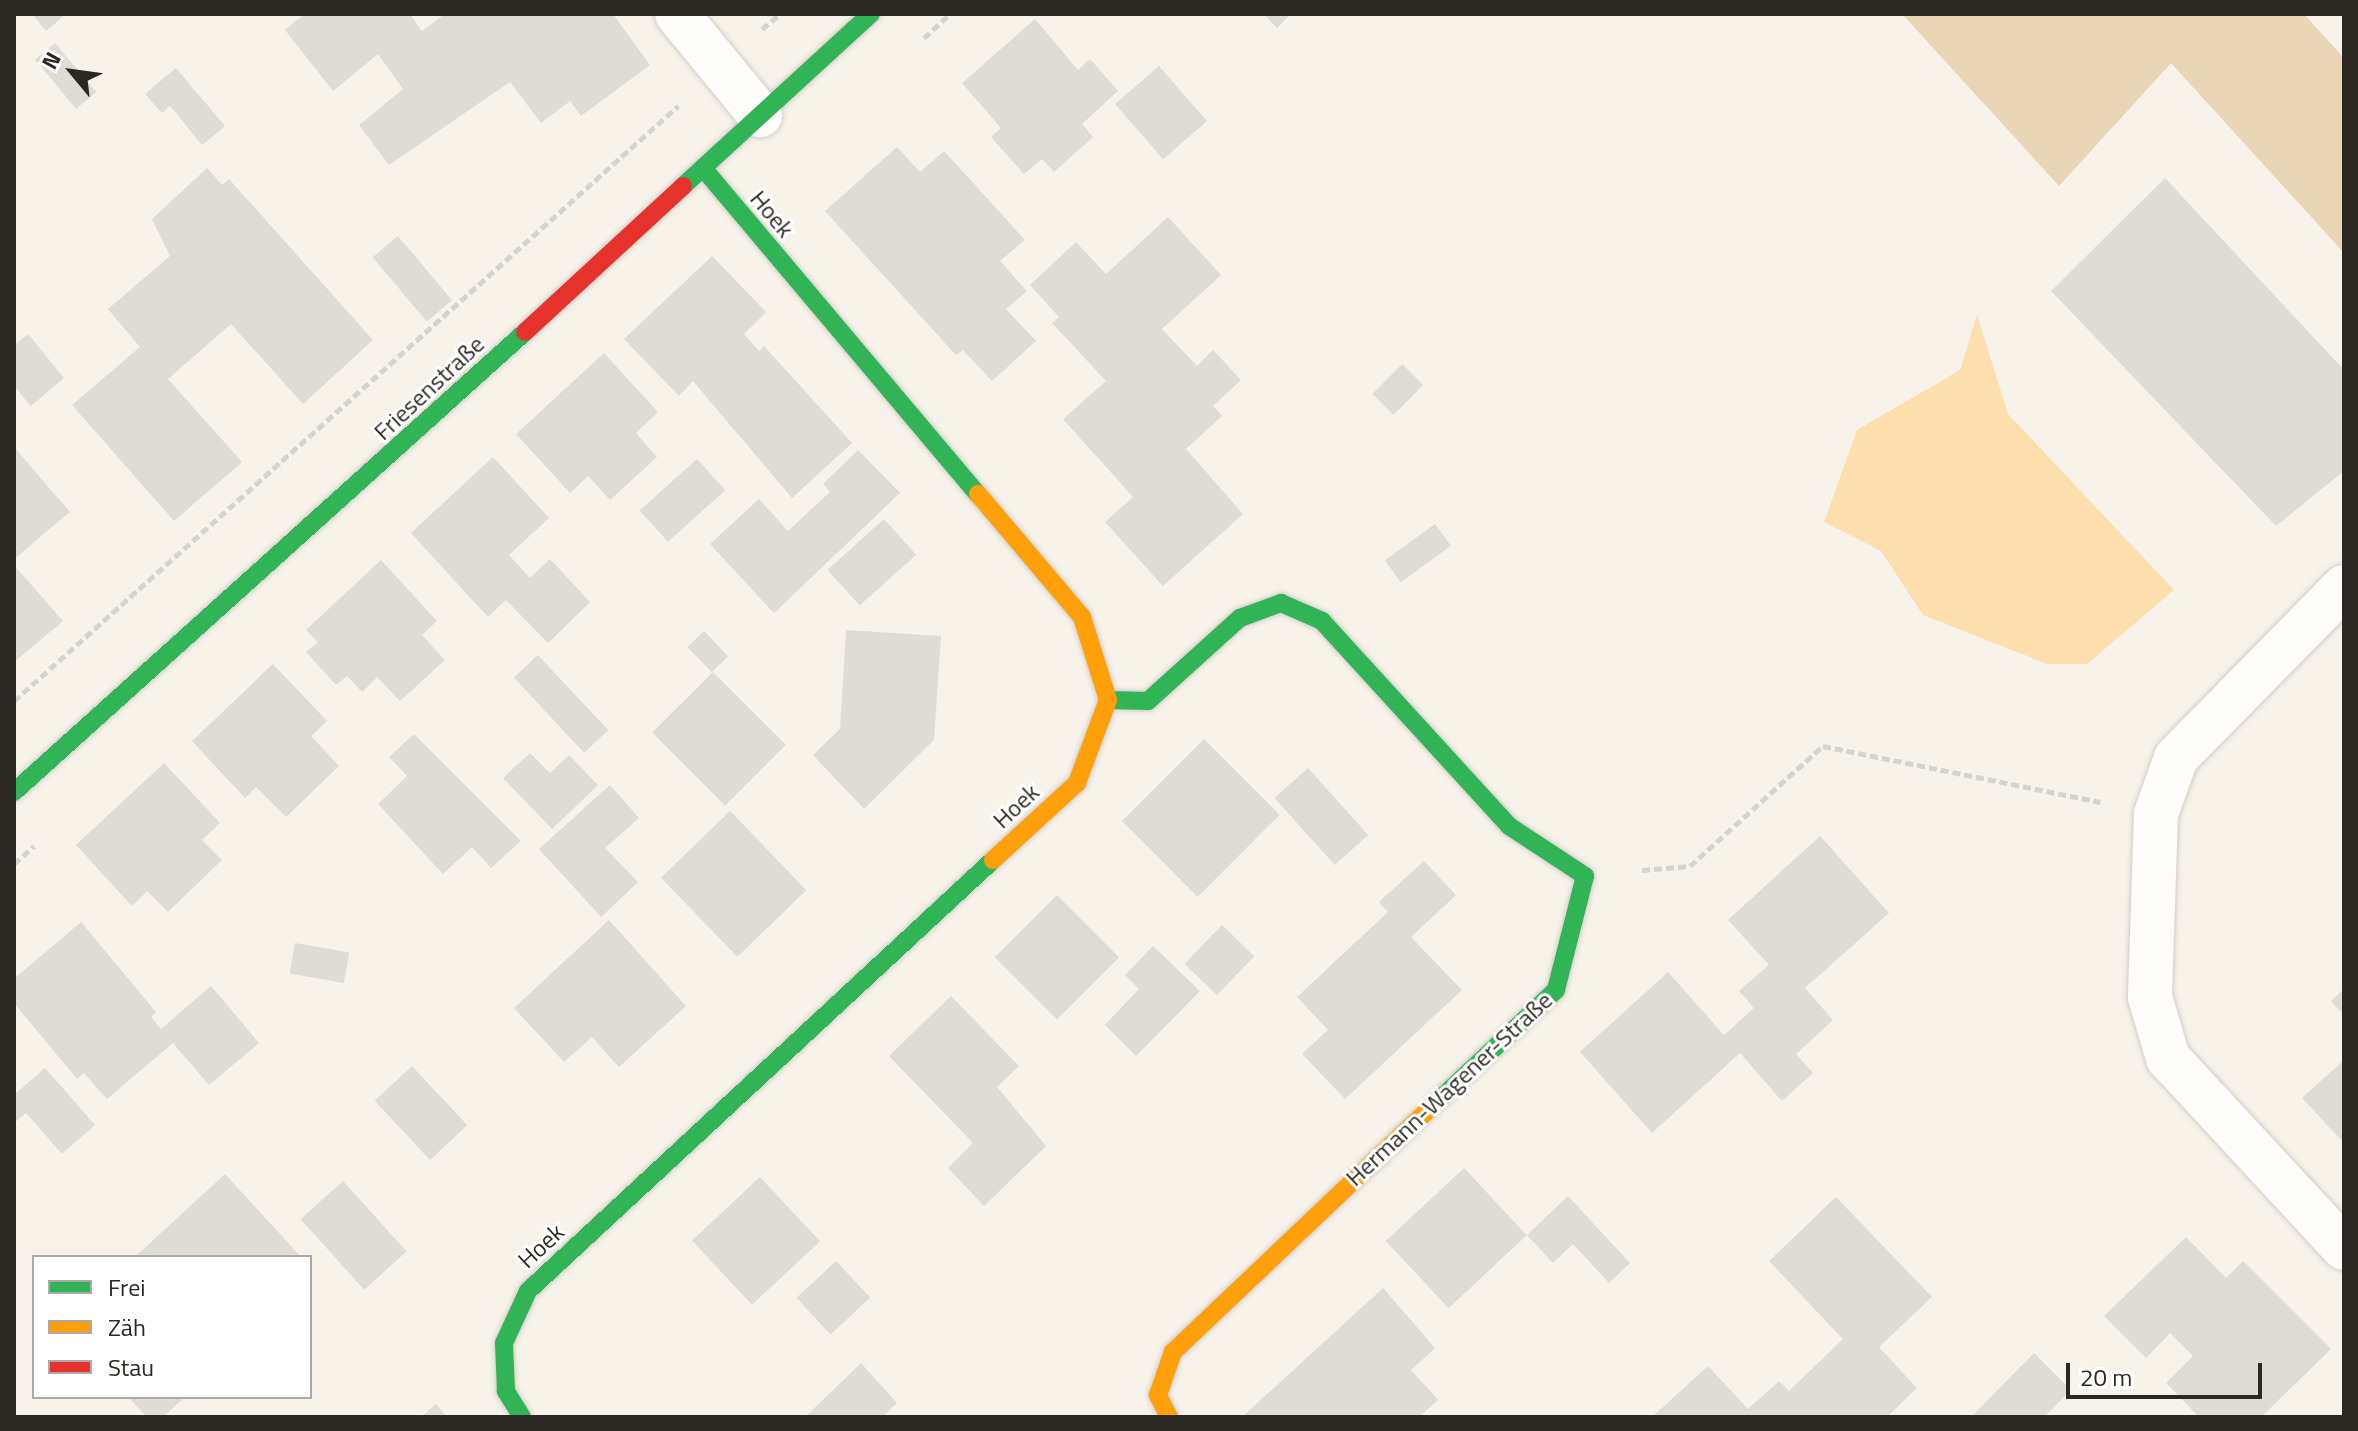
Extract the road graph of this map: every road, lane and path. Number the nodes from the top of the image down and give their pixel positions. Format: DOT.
graph roads {
  1 [pos="677,14"];
  2 [pos="780,14"];
  3 [pos="871,14"];
  4 [pos="720,68"];
  5 [pos="760,115"];
  6 [pos="703,168"];
  7 [pos="2344,587"];
  8 [pos="1108,700"];
  9 [pos="14,701"];
  10 [pos="14,792"];
  11 [pos="2156,814"];
  12 [pos="1585,876"];
  13 [pos="2344,1248"];
  14 [pos="522,1417"];
  15 [pos="1169,1417"];
  1 -- 4 [label="street"];
  2 -- 4 [label="path"];
  3 -- 5 [label="street, Friesenstraße"];
  4 -- 5 [label="street"];
  4 -- 9 [label="path"];
  5 -- 6 [label="street, Friesenstraße"];
  6 -- 8 [label="street, Hoek"];
  6 -- 10 [label="street, Friesenstraße"];
  7 -- 11 [label="street"];
  8 -- 12 [label="street"];
  8 -- 14 [label="street, Hoek"];
  11 -- 12 [label="path"];
  11 -- 13 [label="street"];
  12 -- 15 [label="street, Hermann-Wagener-Straße"];
}
